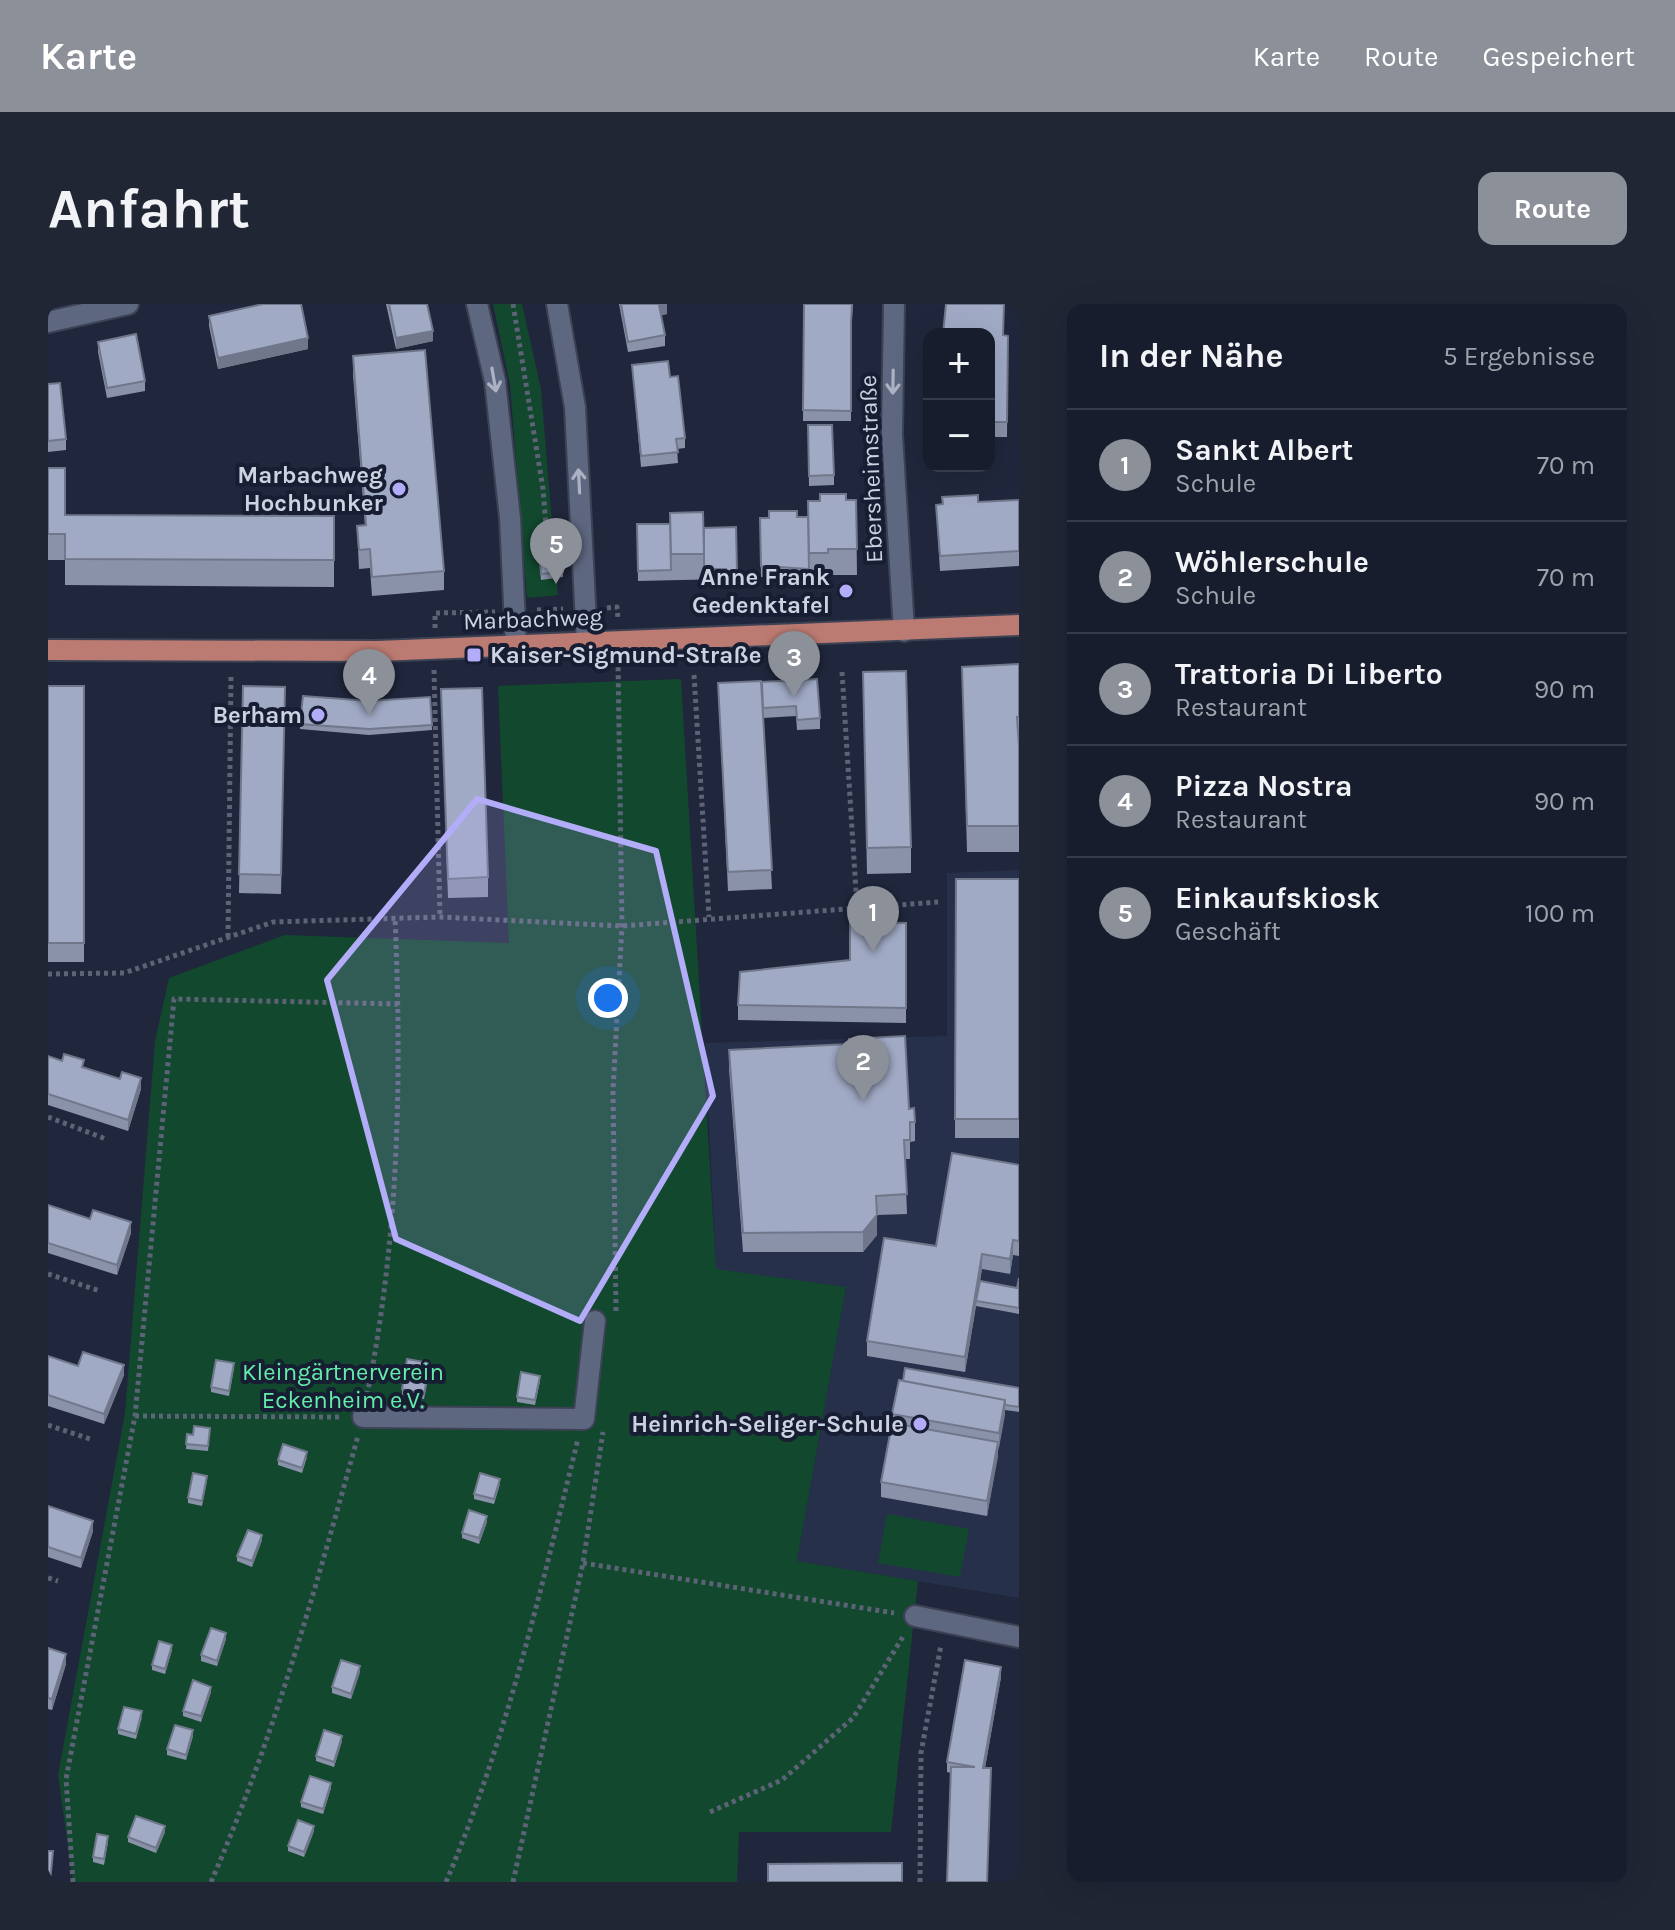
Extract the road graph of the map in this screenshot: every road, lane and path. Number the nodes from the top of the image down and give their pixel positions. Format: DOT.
graph roads {
  1 [pos="128,304"];
  2 [pos="477,304"];
  3 [pos="557,304"];
  4 [pos="894,304"];
  5 [pos="48,322"];
  6 [pos="1019,625"];
  7 [pos="904,631"];
  8 [pos="618,641"];
  9 [pos="587,642"];
  10 [pos="516,645"];
  11 [pos="435,648"];
  12 [pos="48,650"];
  13 [pos="842,672"];
  14 [pos="694,675"];
  15 [pos="231,676"];
  16 [pos="938,902"];
  17 [pos="857,907"];
  18 [pos="440,917"];
  19 [pos="709,917"];
  20 [pos="622,926"];
  21 [pos="228,937"];
  22 [pos="48,974"];
  23 [pos="399,1004"];
  24 [pos="48,1117"];
  25 [pos="106,1139"];
  26 [pos="48,1274"];
  27 [pos="100,1291"];
  28 [pos="605,1320"];
  29 [pos="135,1416"];
  30 [pos="363,1417"];
  31 [pos="584,1419"];
  32 [pos="48,1425"];
  33 [pos="604,1426"];
  34 [pos="90,1439"];
  35 [pos="583,1563"];
  36 [pos="48,1578"];
  37 [pos="58,1581"];
  38 [pos="915,1616"];
  39 [pos="946,1620"];
  40 [pos="1019,1637"];
  41 [pos="710,1812"];
  42 [pos="73,1882"];
  43 [pos="446,1882"];
  44 [pos="513,1882"];
  45 [pos="920,1882"];
  1 -- 5 [label="street"];
  2 -- 10 [label="street, one-way"];
  9 -- 3 [label="street, one-way"];
  4 -- 7 [label="street, Ebersheimstraße, one-way"];
  6 -- 7 [label="main road, Marbachweg"];
  7 -- 8 [label="main road, Marbachweg"];
  8 -- 9 [label="main road, Marbachweg"];
  8 -- 20 [label="path"];
  9 -- 10 [label="main road, Marbachweg"];
  10 -- 11 [label="main road, Marbachweg"];
  11 -- 12 [label="main road, Marbachweg"];
  11 -- 18 [label="path"];
  13 -- 17 [label="path"];
  14 -- 19 [label="path"];
  15 -- 21 [label="path"];
  16 -- 17 [label="path"];
  17 -- 19 [label="path"];
  18 -- 20 [label="path"];
  18 -- 21 [label="path"];
  19 -- 20 [label="path"];
  20 -- 28 [label="path"];
  21 -- 22 [label="path"];
  23 -- 29 [label="path"];
  24 -- 25 [label="path"];
  26 -- 27 [label="path"];
  28 -- 31 [label="street"];
  29 -- 30 [label="path"];
  29 -- 42 [label="path"];
  30 -- 31 [label="street"];
  31 -- 43 [label="path"];
  32 -- 34 [label="path"];
  33 -- 35 [label="path"];
  35 -- 38 [label="path"];
  35 -- 44 [label="path"];
  36 -- 37 [label="path"];
  38 -- 39 [label="street"];
  38 -- 41 [label="path"];
  39 -- 40 [label="street"];
  39 -- 45 [label="path"];
}
